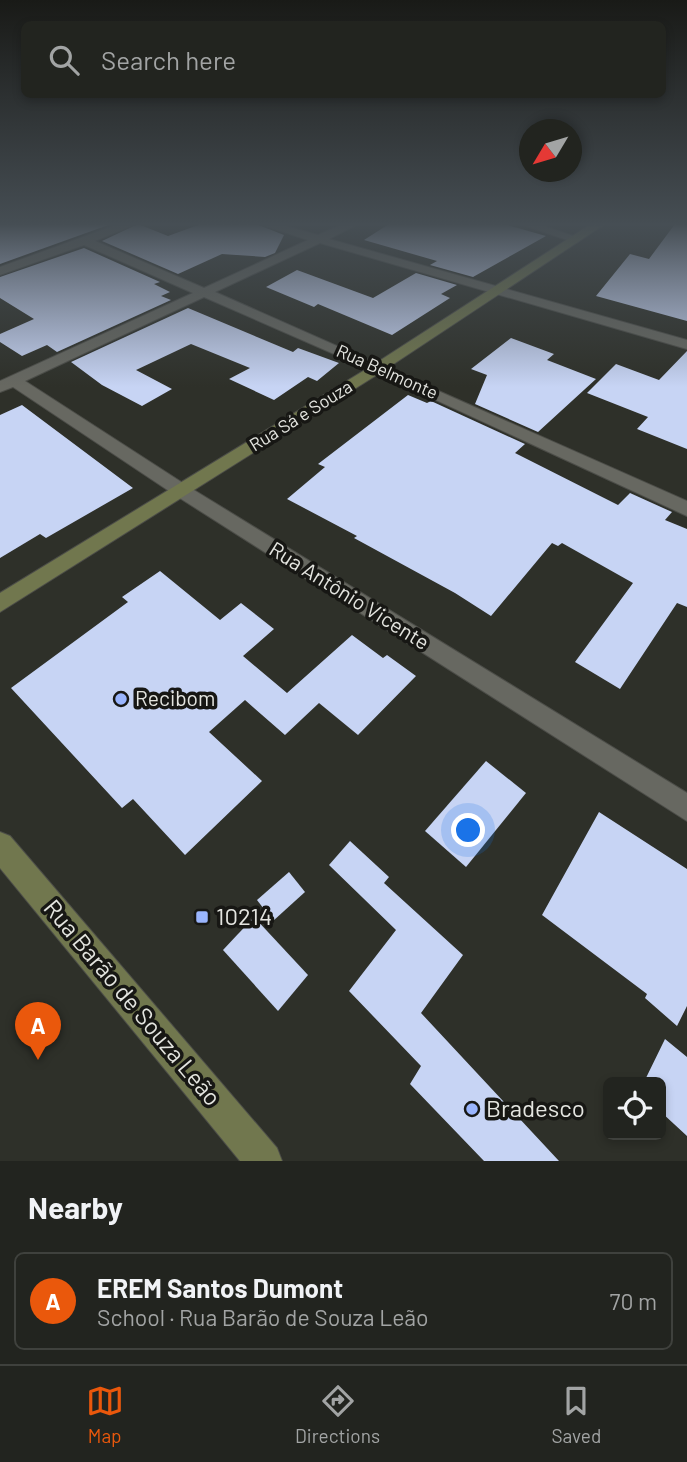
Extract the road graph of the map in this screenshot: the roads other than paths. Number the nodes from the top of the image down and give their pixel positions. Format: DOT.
graph roads {
  1 [pos="173,278"];
  2 [pos="236,278"];
  3 [pos="450,278"];
  4 [pos="515,278"];
  5 [pos="495,291"];
  6 [pos="206,292"];
  7 [pos="687,345"];
  8 [pos="378,368"];
  9 [pos="7,384"];
  10 [pos="182,491"];
  11 [pos="687,509"];
  12 [pos="0,604"];
  13 [pos="687,808"];
  14 [pos="0,845"];
  15 [pos="264,1161"];
  1 -- 6 [label="street, Rua Belmonte"];
  2 -- 6 [label="street"];
  3 -- 5 [label="street"];
  4 -- 5 [label="street, Rua Sá e Souza"];
  5 -- 7 [label="street"];
  5 -- 8 [label="street, Rua Sá e Souza"];
  6 -- 8 [label="street, Rua Belmonte"];
  6 -- 9 [label="street"];
  8 -- 10 [label="street, Rua Sá e Souza"];
  8 -- 11 [label="street, Rua Belmonte"];
  9 -- 10 [label="street, Rua Antônio Vicente"];
  10 -- 12 [label="street, Rua Sá e Souza"];
  10 -- 13 [label="street, Rua Antônio Vicente"];
  14 -- 15 [label="street, Rua Barão de Souza Leão"];
}
